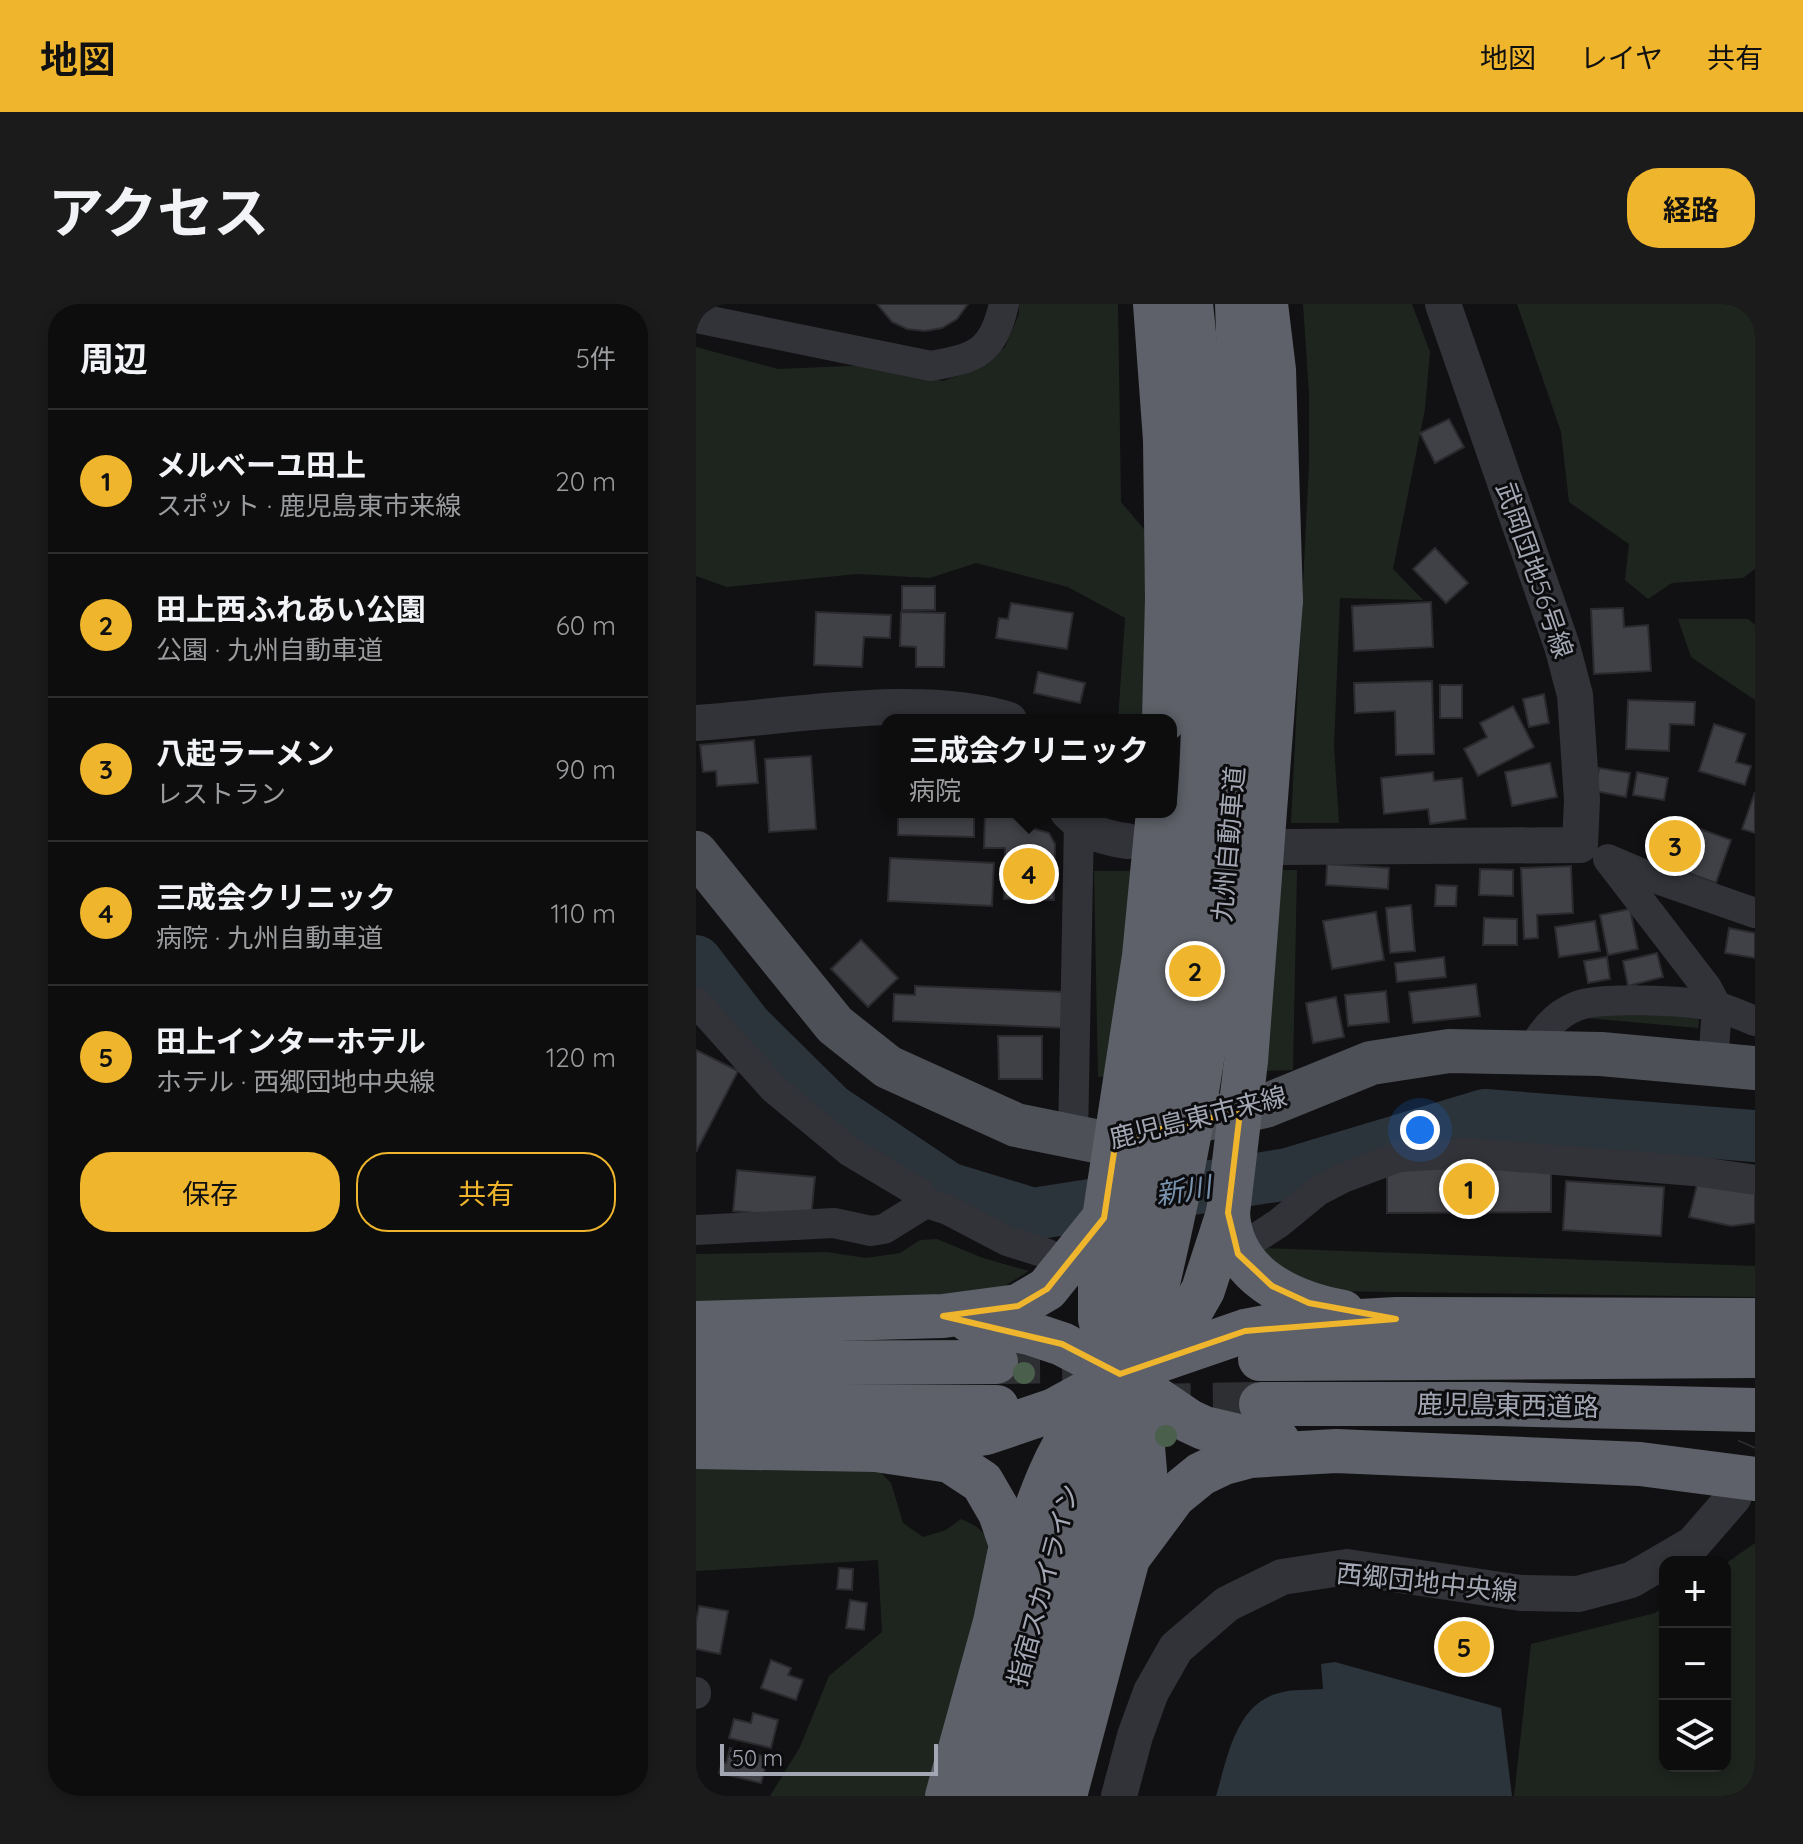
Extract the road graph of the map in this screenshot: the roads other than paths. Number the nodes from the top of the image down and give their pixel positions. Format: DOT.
graph roads {
  1 [pos="1004,304"];
  2 [pos="1155,304"];
  3 [pos="1191,304"];
  4 [pos="1237,304"];
  5 [pos="1266,304"];
  6 [pos="1443,304"];
  7 [pos="696,318"];
  8 [pos="1225,598"];
  9 [pos="984,714"];
  10 [pos="1167,714"];
  11 [pos="696,723"];
  12 [pos="1074,818"];
  13 [pos="1075,818"];
  14 [pos="1157,818"];
  15 [pos="1127,841"];
  16 [pos="1282,847"];
  17 [pos="1594,852"];
  18 [pos="696,853"];
  19 [pos="1755,913"];
  20 [pos="696,1002"];
  21 [pos="1717,1007"];
  22 [pos="1755,1021"];
  23 [pos="1530,1053"];
  24 [pos="1734,1066"];
  25 [pos="1073,1138"];
  26 [pos="1755,1180"];
  27 [pos="926,1203"];
  28 [pos="1104,1218"];
  29 [pos="1243,1225"];
  30 [pos="696,1230"];
  31 [pos="1048,1254"];
  32 [pos="943,1316"];
  33 [pos="1396,1319"];
  34 [pos="1755,1320"];
  35 [pos="696,1323"];
  36 [pos="1741,1358"];
  37 [pos="1260,1359"];
  38 [pos="996,1362"];
  39 [pos="696,1363"];
  40 [pos="1118,1375"];
  41 [pos="1261,1404"];
  42 [pos="696,1405"];
  43 [pos="997,1407"];
  44 [pos="1755,1412"];
  45 [pos="696,1447"];
  46 [pos="876,1450"];
  47 [pos="1336,1451"];
  48 [pos="1744,1488"];
  49 [pos="1128,1558"];
  50 [pos="1034,1620"];
  51 [pos="947,1796"];
  52 [pos="987,1796"];
  53 [pos="1027,1796"];
  54 [pos="1065,1796"];
  55 [pos="1119,1796"];
  1 -- 7 [label="street"];
  2 -- 8 [label="highway"];
  3 -- 8 [label="highway, 九州自動車道"];
  4 -- 8 [label="highway, 九州自動車道"];
  5 -- 8 [label="highway"];
  6 -- 17 [label="street, 武岡団地56号線"];
  8 -- 10 [label="highway"];
  8 -- 29 [label="highway, bridge"];
  8 -- 40 [label="highway, 九州自動車道, bridge"];
  9 -- 11 [label="street"];
  12 -- 25 [label="street"];
  13 -- 15 [label="street"];
  14 -- 28 [label="highway, bridge"];
  16 -- 17 [label="street"];
  17 -- 19 [label="street"];
  17 -- 21 [label="street"];
  18 -- 25 [label="main road, 鹿児島東市来線"];
  20 -- 27 [label="street"];
  21 -- 22 [label="street"];
  21 -- 23 [label="street"];
  21 -- 24 [label="street"];
  23 -- 24 [label="main road, 鹿児島東市来線"];
  23 -- 25 [label="main road, 鹿児島東市来線"];
  26 -- 29 [label="street"];
  27 -- 30 [label="street"];
  27 -- 31 [label="street"];
  28 -- 32 [label="highway"];
  28 -- 40 [label="highway"];
  29 -- 33 [label="highway"];
  29 -- 40 [label="highway"];
  32 -- 35 [label="highway"];
  32 -- 40 [label="highway"];
  33 -- 34 [label="highway"];
  33 -- 40 [label="highway"];
  36 -- 37 [label="highway, 鹿児島東西道路"];
  38 -- 39 [label="highway"];
  40 -- 46 [label="highway"];
  40 -- 47 [label="highway"];
  40 -- 49 [label="highway"];
  40 -- 50 [label="highway, 指宿スカイライン, bridge"];
  41 -- 44 [label="highway, 鹿児島東西道路"];
  42 -- 43 [label="highway"];
  45 -- 46 [label="highway"];
  46 -- 50 [label="highway"];
  47 -- 48 [label="highway"];
  47 -- 49 [label="highway"];
  48 -- 55 [label="street, 西郷団地中央線"];
  49 -- 54 [label="highway"];
  50 -- 51 [label="highway"];
  50 -- 52 [label="highway, 指宿スカイライン"];
  50 -- 53 [label="highway, 指宿スカイライン"];
}
